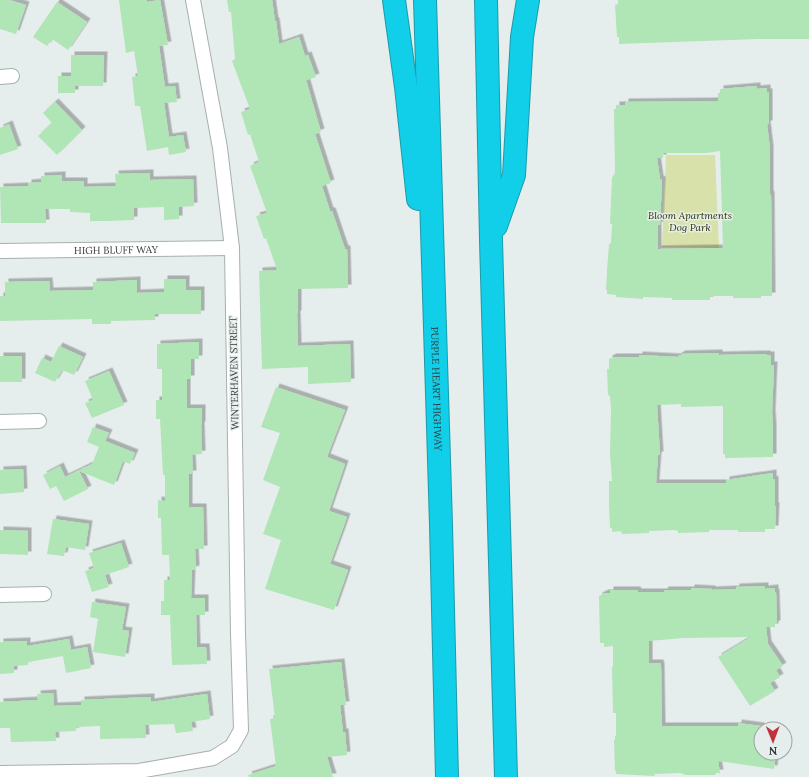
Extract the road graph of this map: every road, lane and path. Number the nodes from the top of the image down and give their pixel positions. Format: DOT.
graph roads {
  1 [pos="193,0"];
  2 [pos="394,0"];
  3 [pos="425,0"];
  4 [pos="486,0"];
  5 [pos="528,0"];
  6 [pos="491,240"];
  7 [pos="232,248"];
  8 [pos="0,251"];
  9 [pos="436,380"];
  10 [pos="40,421"];
  11 [pos="0,422"];
  12 [pos="44,594"];
  13 [pos="0,595"];
  14 [pos="0,773"];
  15 [pos="447,777"];
  16 [pos="506,777"];
  1 -- 7 [label="street, WINTERHAVEN STREET"];
  2 -- 9 [label="highway"];
  3 -- 9 [label="highway, PURPLE HEART HIGHWAY"];
  4 -- 6 [label="highway"];
  5 -- 6 [label="highway"];
  6 -- 16 [label="highway"];
  7 -- 8 [label="street, HIGH BLUFF WAY"];
  7 -- 14 [label="street, WINTERHAVEN STREET"];
  9 -- 15 [label="highway, PURPLE HEART HIGHWAY"];
  10 -- 11 [label="street"];
  12 -- 13 [label="street"];
}
